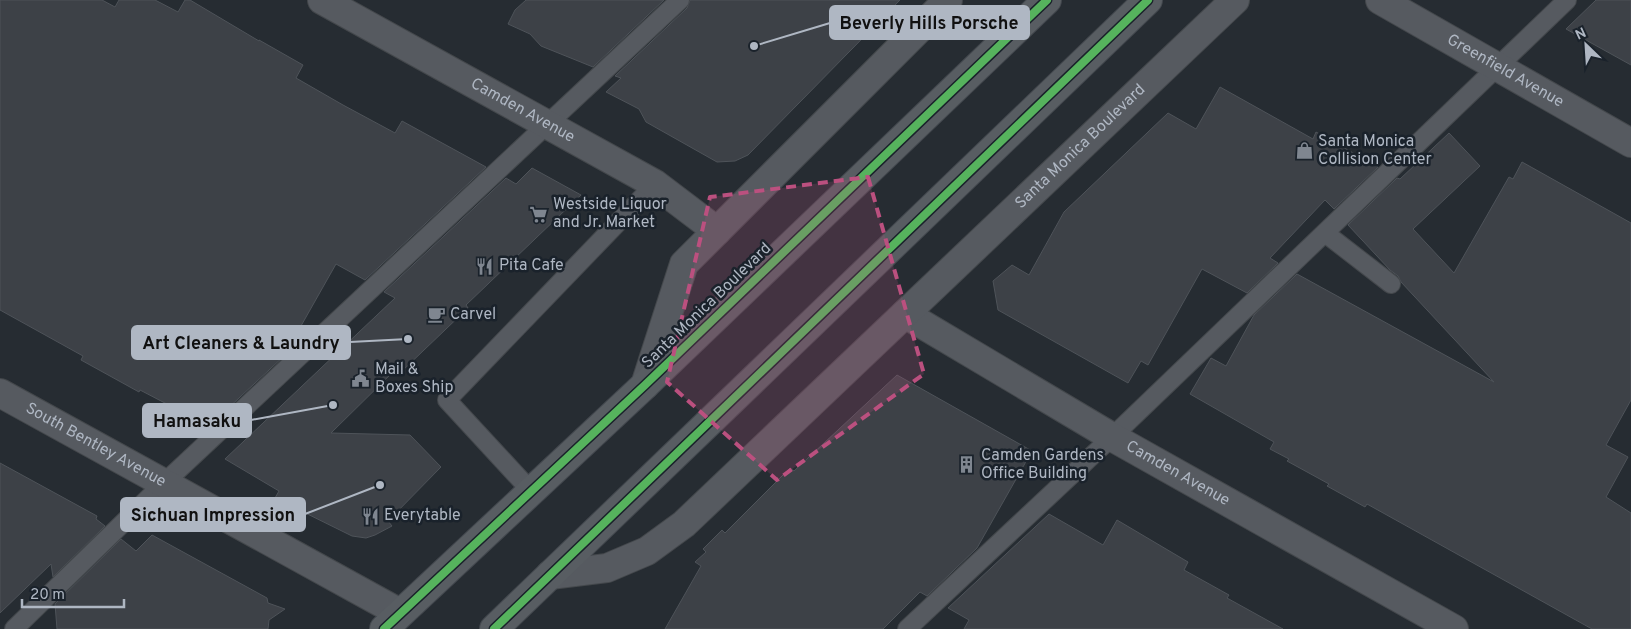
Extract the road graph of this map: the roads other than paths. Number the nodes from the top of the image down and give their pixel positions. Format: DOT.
graph roads {
  1 [pos="322,0"];
  2 [pos="680,0"];
  3 [pos="948,0"];
  4 [pos="1047,0"];
  5 [pos="1148,0"];
  6 [pos="1235,0"];
  7 [pos="1380,0"];
  8 [pos="1567,0"];
  9 [pos="1497,68"];
  10 [pos="548,125"];
  11 [pos="1631,143"];
  12 [pos="655,184"];
  13 [pos="717,231"];
  14 [pos="1325,233"];
  15 [pos="1391,284"];
  16 [pos="905,314"];
  17 [pos="645,385"];
  18 [pos="0,393"];
  19 [pos="1112,437"];
  20 [pos="163,484"];
  21 [pos="532,492"];
  22 [pos="550,575"];
  23 [pos="392,621"];
  24 [pos="14,629"];
  25 [pos="494,629"];
  26 [pos="907,629"];
  27 [pos="1454,629"];
  1 -- 10 [label="street, Camden Avenue"];
  2 -- 10 [label="lane"];
  3 -- 13 [label="street, Santa Monica Boulevard"];
  4 -- 17 [label="main road, Santa Monica Boulevard"];
  5 -- 22 [label="main road"];
  6 -- 16 [label="street, Santa Monica Boulevard"];
  7 -- 9 [label="street, Greenfield Avenue"];
  8 -- 9 [label="lane"];
  9 -- 11 [label="street, Greenfield Avenue"];
  9 -- 14 [label="lane"];
  10 -- 12 [label="street, Camden Avenue"];
  10 -- 20 [label="lane"];
  12 -- 13 [label="street, Camden Avenue"];
  12 -- 21 [label="lane"];
  13 -- 17 [label="street, Santa Monica Boulevard"];
  14 -- 15 [label="lane"];
  14 -- 19 [label="lane"];
  16 -- 19 [label="street, Camden Avenue"];
  16 -- 22 [label="street, Santa Monica Boulevard"];
  17 -- 21 [label="main road, Santa Monica Boulevard"];
  18 -- 20 [label="street, South Bentley Avenue"];
  19 -- 26 [label="lane"];
  19 -- 27 [label="street, Camden Avenue"];
  20 -- 23 [label="street, South Bentley Avenue"];
  20 -- 24 [label="lane"];
  21 -- 23 [label="main road, Santa Monica Boulevard"];
  22 -- 25 [label="main road"];
}
